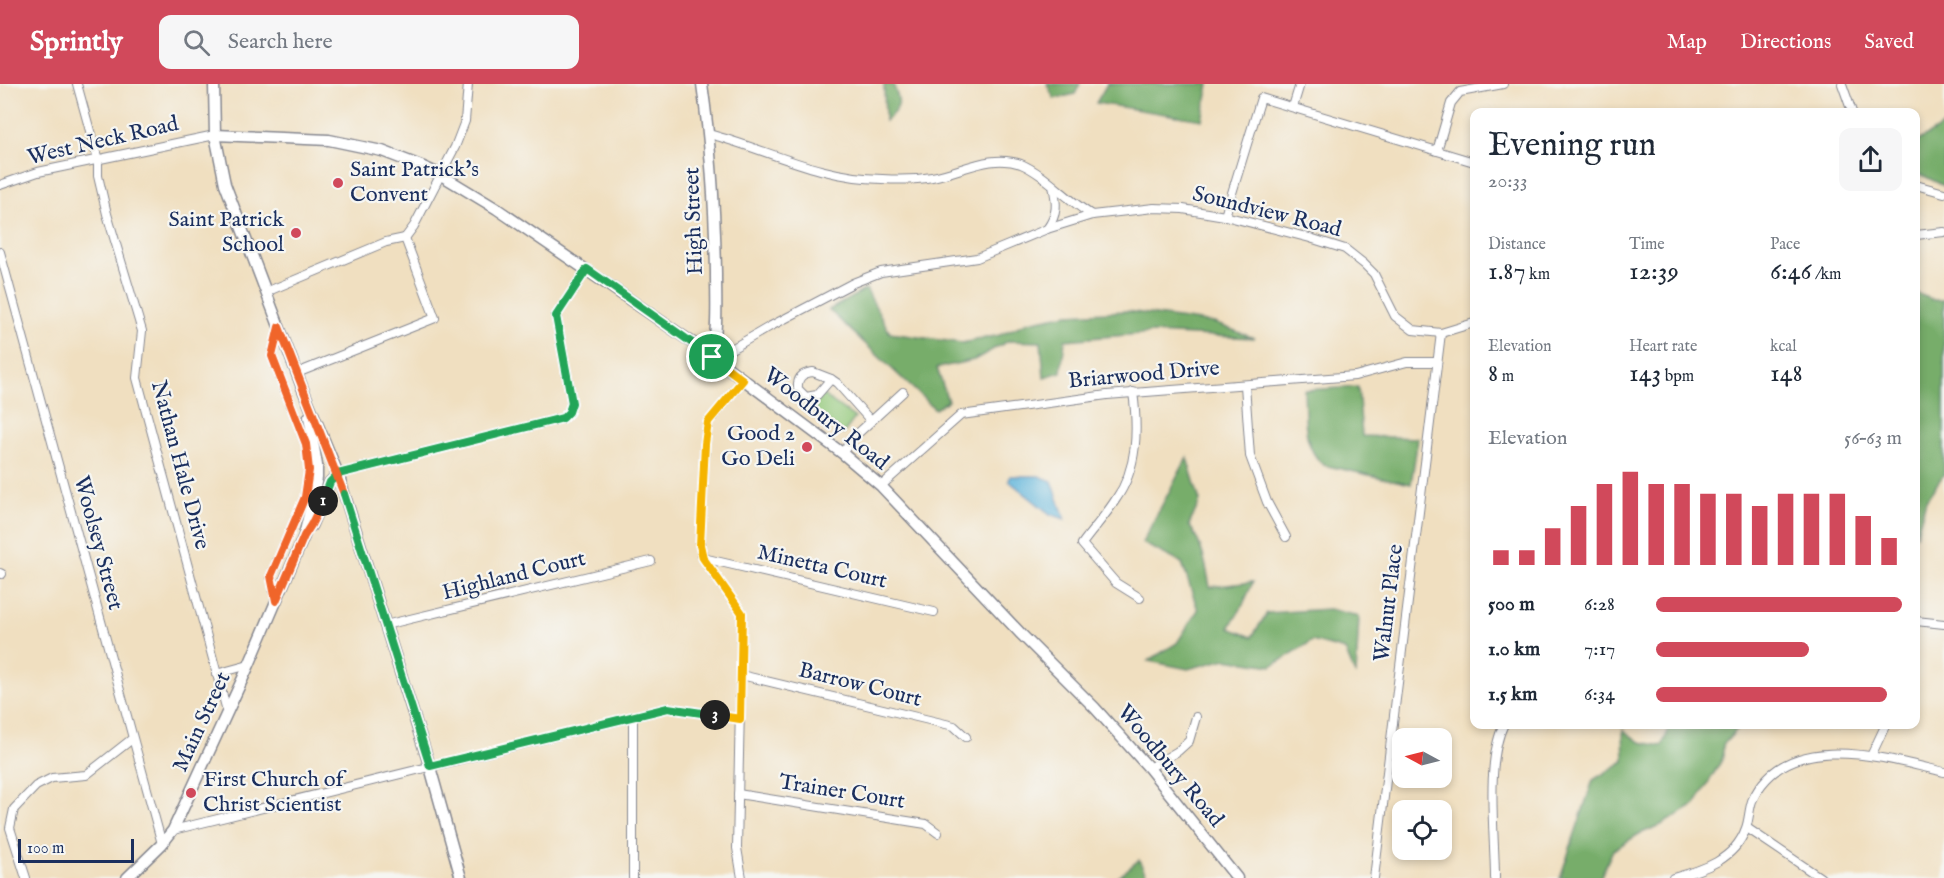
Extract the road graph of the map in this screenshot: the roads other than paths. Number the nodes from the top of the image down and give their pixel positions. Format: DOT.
graph roads {
  1 [pos="77,84"];
  2 [pos="214,84"];
  3 [pos="468,84"];
  4 [pos="702,84"];
  5 [pos="1300,84"];
  6 [pos="1503,84"];
  7 [pos="1842,84"];
  8 [pos="1293,107"];
  9 [pos="1851,108"];
  10 [pos="215,135"];
  11 [pos="709,135"];
  12 [pos="1437,151"];
  13 [pos="98,160"];
  14 [pos="1470,161"];
  15 [pos="441,175"];
  16 [pos="1053,185"];
  17 [pos="0,186"];
  18 [pos="1920,186"];
  19 [pos="1944,193"];
  20 [pos="1092,215"];
  21 [pos="1225,216"];
  22 [pos="1047,229"];
  23 [pos="1944,232"];
  24 [pos="1920,235"];
  25 [pos="405,238"];
  26 [pos="0,252"];
  27 [pos="587,269"];
  28 [pos="266,292"];
  29 [pos="1470,324"];
  30 [pos="279,327"];
  31 [pos="1441,333"];
  32 [pos="715,358"];
  33 [pos="1437,362"];
  34 [pos="297,373"];
  35 [pos="831,379"];
  36 [pos="743,380"];
  37 [pos="1245,385"];
  38 [pos="302,387"];
  39 [pos="903,392"];
  40 [pos="1133,392"];
  41 [pos="871,421"];
  42 [pos="842,453"];
  43 [pos="338,474"];
  44 [pos="881,486"];
  45 [pos="304,536"];
  46 [pos="1286,537"];
  47 [pos="703,558"];
  48 [pos="651,561"];
  49 [pos="1140,598"];
  50 [pos="276,601"];
  51 [pos="934,612"];
  52 [pos="1920,621"];
  53 [pos="1944,624"];
  54 [pos="385,625"];
  55 [pos="249,665"];
  56 [pos="216,674"];
  57 [pos="741,675"];
  58 [pos="227,711"];
  59 [pos="633,717"];
  60 [pos="1196,717"];
  61 [pos="740,719"];
  62 [pos="1502,729"];
  63 [pos="1884,729"];
  64 [pos="966,737"];
  65 [pos="132,739"];
  66 [pos="1871,756"];
  67 [pos="430,766"];
  68 [pos="1149,768"];
  69 [pos="1944,772"];
  70 [pos="738,794"];
  71 [pos="1747,828"];
  72 [pos="173,830"];
  73 [pos="938,833"];
  74 [pos="162,844"];
  75 [pos="26,878"];
  76 [pos="127,878"];
  77 [pos="461,878"];
  78 [pos="633,878"];
  79 [pos="742,878"];
  80 [pos="1237,878"];
  81 [pos="1374,878"];
  82 [pos="1495,878"];
  83 [pos="1673,878"];
  84 [pos="1821,878"];
  1 -- 13 [label="street, Nathan Hale Drive"];
  2 -- 10 [label="main road, Main Street"];
  3 -- 15 [label="street"];
  4 -- 11 [label="main road, High Street"];
  5 -- 8 [label="street"];
  6 -- 12 [label="street"];
  7 -- 9 [label="street"];
  8 -- 12 [label="street"];
  8 -- 21 [label="street"];
  10 -- 13 [label="street, West Neck Road"];
  10 -- 15 [label="main road, Woodbury Road"];
  10 -- 28 [label="main road, Main Street"];
  11 -- 16 [label="street"];
  11 -- 32 [label="main road, High Street"];
  12 -- 14 [label="street"];
  13 -- 17 [label="street, West Neck Road"];
  13 -- 56 [label="street, Nathan Hale Drive"];
  15 -- 25 [label="street"];
  15 -- 27 [label="main road, Woodbury Road"];
  16 -- 20 [label="street"];
  16 -- 22 [label="street"];
  18 -- 19 [label="street"];
  20 -- 21 [label="street, Soundview Road"];
  20 -- 22 [label="street, Soundview Road"];
  21 -- 31 [label="street, Soundview Road"];
  22 -- 32 [label="street, Soundview Road"];
  23 -- 24 [label="street"];
  25 -- 28 [label="street"];
  25 -- 34 [label="street"];
  26 -- 65 [label="street, Woolsey Street"];
  27 -- 32 [label="main road, Woodbury Road"];
  27 -- 43 [label="street"];
  28 -- 30 [label="main road, Main Street"];
  29 -- 31 [label="street, Soundview Road"];
  30 -- 34 [label="main road, Main Street"];
  30 -- 50 [label="street, Main Street"];
  31 -- 33 [label="street, Walnut Place"];
  32 -- 36 [label="main road, Woodbury Road"];
  33 -- 37 [label="street, Briarwood Drive"];
  33 -- 81 [label="street, Walnut Place"];
  34 -- 38 [label="main road, Main Street"];
  35 -- 41 [label="street"];
  36 -- 42 [label="main road, Woodbury Road"];
  36 -- 47 [label="street"];
  37 -- 40 [label="street, Briarwood Drive"];
  37 -- 46 [label="street"];
  38 -- 43 [label="main road, Main Street"];
  38 -- 45 [label="main road, Main Street"];
  39 -- 41 [label="street"];
  40 -- 44 [label="street, Briarwood Drive"];
  40 -- 49 [label="street"];
  41 -- 42 [label="street"];
  42 -- 44 [label="main road, Woodbury Road"];
  43 -- 45 [label="main road, Main Street"];
  43 -- 54 [label="main road"];
  44 -- 68 [label="main road, Woodbury Road"];
  45 -- 50 [label="main road, Main Street"];
  47 -- 51 [label="street, Minetta Court"];
  47 -- 57 [label="street"];
  48 -- 54 [label="street, Highland Court"];
  50 -- 55 [label="main road, Main Street"];
  52 -- 53 [label="street"];
  54 -- 67 [label="main road"];
  55 -- 56 [label="street"];
  55 -- 58 [label="main road, Main Street"];
  56 -- 58 [label="street, Nathan Hale Drive"];
  57 -- 61 [label="street"];
  57 -- 64 [label="street, Barrow Court"];
  58 -- 72 [label="main road, Main Street"];
  59 -- 61 [label="street"];
  59 -- 67 [label="street"];
  59 -- 78 [label="street"];
  60 -- 68 [label="street"];
  61 -- 70 [label="street"];
  62 -- 82 [label="street"];
  63 -- 66 [label="street"];
  65 -- 74 [label="street, Woolsey Street"];
  65 -- 75 [label="street"];
  66 -- 69 [label="street"];
  66 -- 71 [label="street"];
  67 -- 72 [label="street"];
  67 -- 77 [label="main road"];
  68 -- 80 [label="main road, Woodbury Road"];
  70 -- 73 [label="street, Trainer Court"];
  70 -- 79 [label="street"];
  71 -- 83 [label="street"];
  71 -- 84 [label="street"];
  72 -- 74 [label="main road, Main Street"];
  74 -- 76 [label="main road, Main Street"];
}
